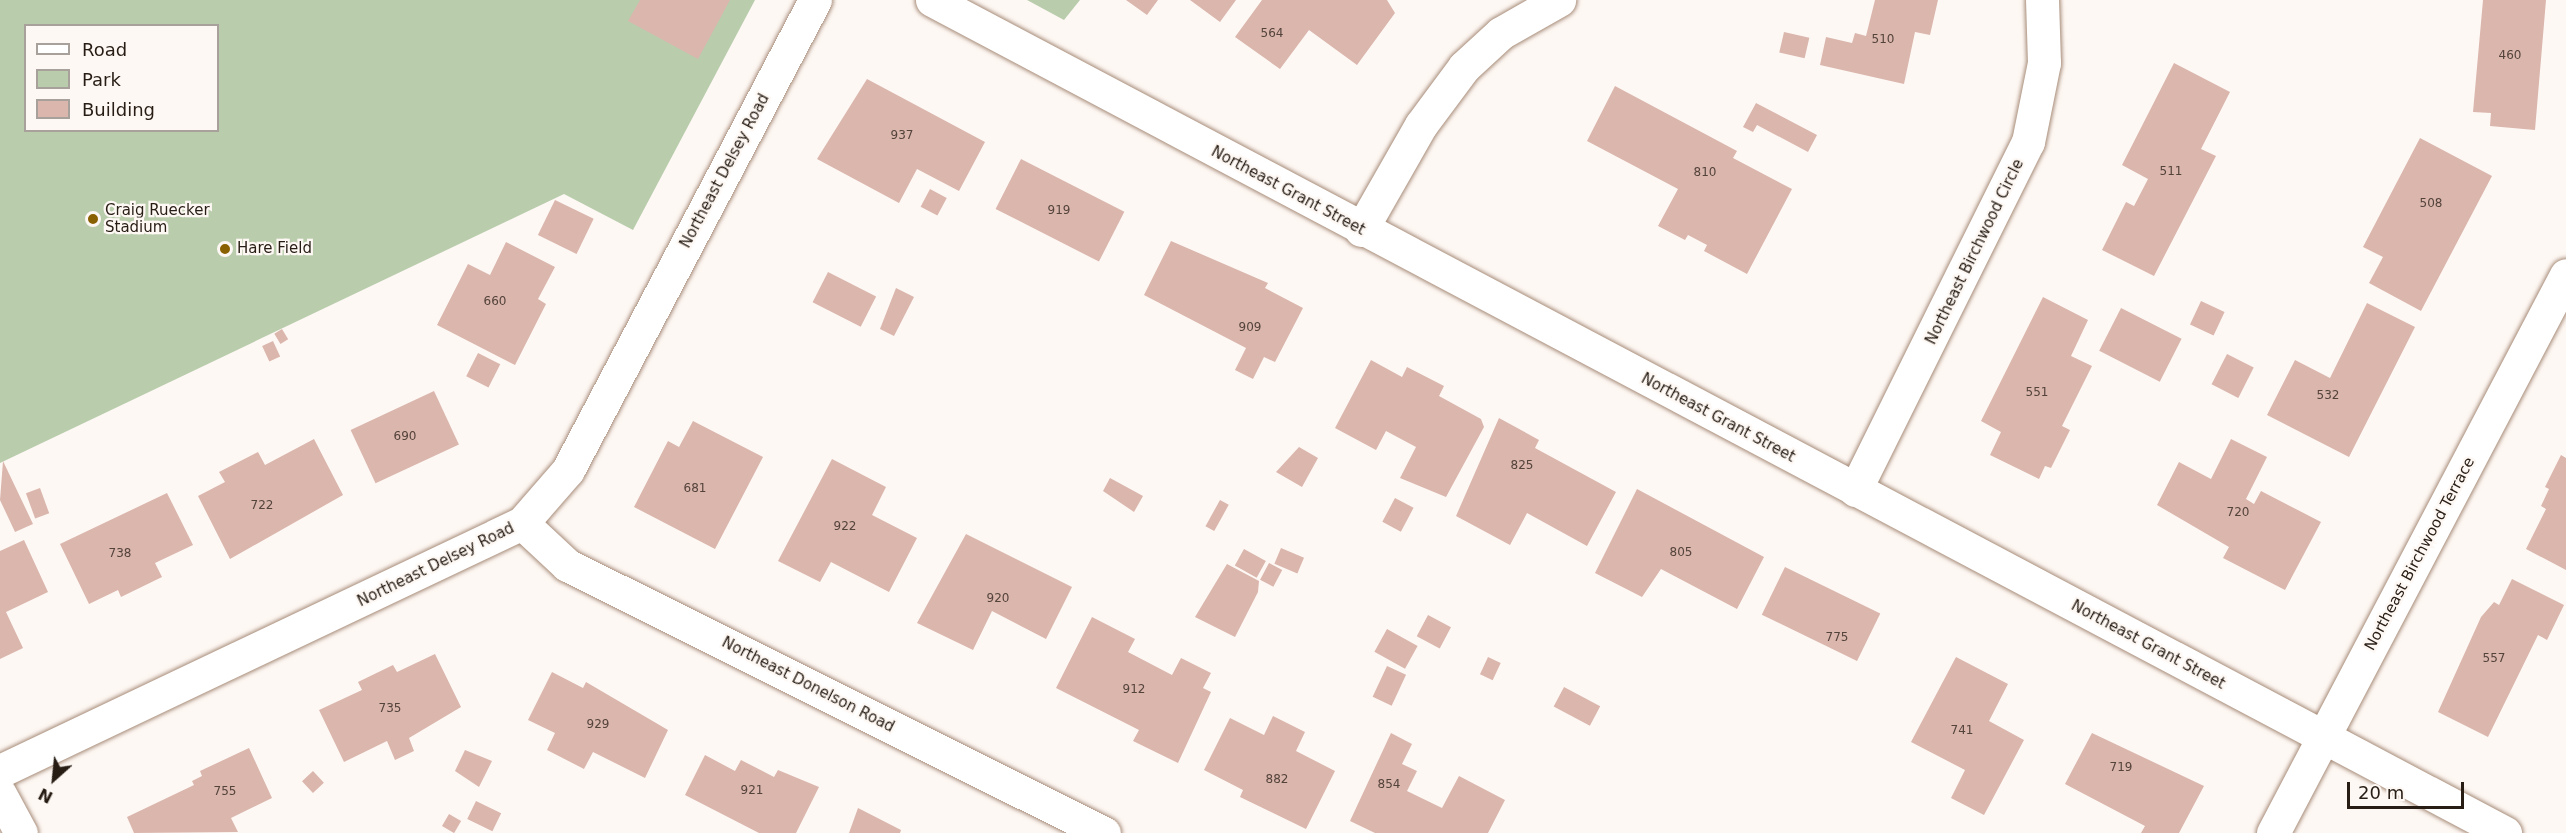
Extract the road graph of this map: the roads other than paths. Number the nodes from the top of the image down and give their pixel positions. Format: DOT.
graph roads {
  1 [pos="816,0"];
  2 [pos="932,0"];
  3 [pos="1559,0"];
  4 [pos="2042,0"];
  5 [pos="1361,230"];
  6 [pos="2566,275"];
  7 [pos="1855,490"];
  8 [pos="522,523"];
  9 [pos="2325,738"];
  10 [pos="0,771"];
  11 [pos="0,794"];
  12 [pos="1061,823"];
  13 [pos="21,833"];
  14 [pos="1104,833"];
  15 [pos="2273,833"];
  16 [pos="2505,833"];
  1 -- 8 [label="street, Northeast Delsey Road"];
  2 -- 5 [label="street, Northeast Grant Street"];
  3 -- 5 [label="street"];
  4 -- 7 [label="street, Northeast Birchwood Circle"];
  5 -- 7 [label="street, Northeast Grant Street"];
  6 -- 9 [label="street, Northeast Birchwood Terrace"];
  7 -- 9 [label="street, Northeast Grant Street"];
  8 -- 10 [label="street, Northeast Delsey Road"];
  8 -- 12 [label="street, Northeast Donelson Road"];
  9 -- 15 [label="street, Northeast Birchwood Terrace"];
  9 -- 16 [label="street, Northeast Grant Street"];
  11 -- 13 [label="street"];
  12 -- 14 [label="street, Northeast Donelson Road"];
}
